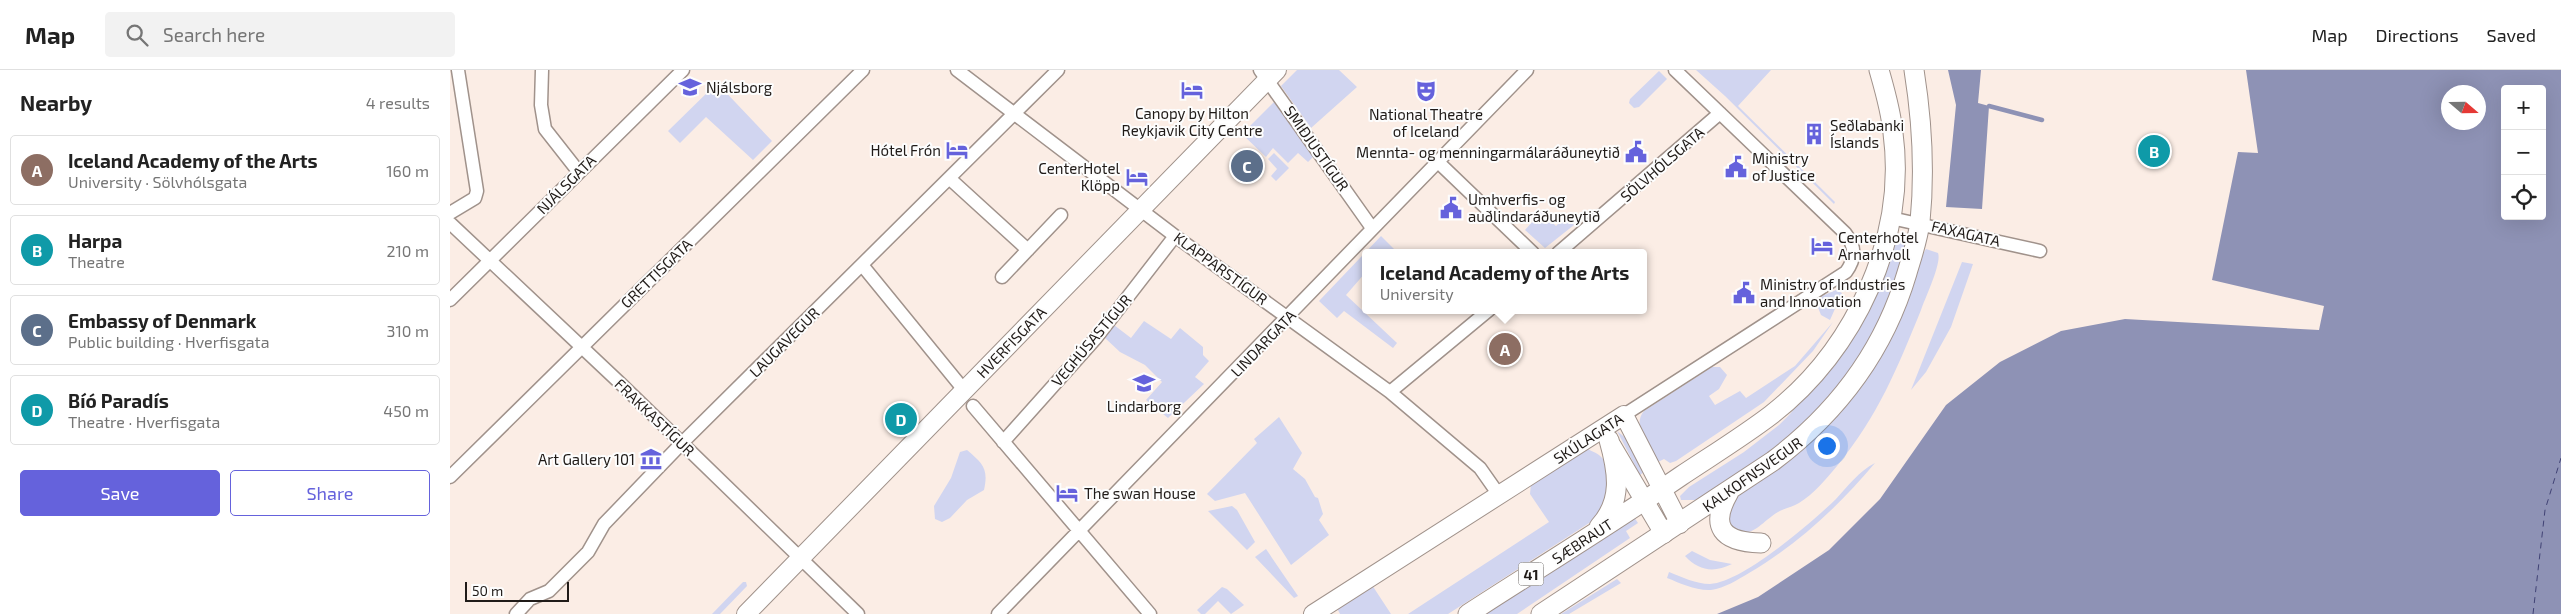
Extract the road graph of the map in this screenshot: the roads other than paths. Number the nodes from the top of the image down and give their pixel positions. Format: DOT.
graph roads {
  1 [pos="458,70"];
  2 [pos="542,70"];
  3 [pos="683,70"];
  4 [pos="864,70"];
  5 [pos="957,70"];
  6 [pos="1058,70"];
  7 [pos="1527,70"];
  8 [pos="1675,70"];
  9 [pos="1879,70"];
  10 [pos="1914,70"];
  11 [pos="1269,73"];
  12 [pos="1014,113"];
  13 [pos="1720,113"];
  14 [pos="1437,161"];
  15 [pos="578,171"];
  16 [pos="950,178"];
  17 [pos="1141,210"];
  18 [pos="450,213"];
  19 [pos="1061,215"];
  20 [pos="1891,218"];
  21 [pos="450,223"];
  22 [pos="1920,223"];
  23 [pos="1372,228"];
  24 [pos="1175,236"];
  25 [pos="1529,249"];
  26 [pos="1563,249"];
  27 [pos="1028,250"];
  28 [pos="2040,251"];
  29 [pos="490,261"];
  30 [pos="862,265"];
  31 [pos="1002,277"];
  32 [pos="450,300"];
  33 [pos="1484,314"];
  34 [pos="1288,317"];
  35 [pos="582,346"];
  36 [pos="964,390"];
  37 [pos="1390,392"];
  38 [pos="973,406"];
  39 [pos="1624,415"];
  40 [pos="1606,434"];
  41 [pos="1004,442"];
  42 [pos="682,443"];
  43 [pos="450,477"];
  44 [pos="1662,489"];
  45 [pos="1730,491"];
  46 [pos="1499,495"];
  47 [pos="1644,500"];
  48 [pos="1680,524"];
  49 [pos="1079,530"];
  50 [pos="1593,533"];
  51 [pos="1664,534"];
  52 [pos="1760,543"];
  53 [pos="800,558"];
  54 [pos="516,614"];
  55 [pos="746,614"];
  56 [pos="858,614"];
  57 [pos="998,614"];
  58 [pos="1150,614"];
  59 [pos="1313,614"];
  60 [pos="1468,614"];
  61 [pos="1541,614"];
  1 -- 18 [label="street"];
  2 -- 15 [label="street"];
  3 -- 15 [label="street, NJÁLSGATA"];
  4 -- 35 [label="street, GRETTISGATA"];
  5 -- 12 [label="street, KLAPPARSTÍGUR"];
  6 -- 12 [label="street, LAUGAVEGUR"];
  7 -- 14 [label="street, LINDARGATA"];
  8 -- 13 [label="street"];
  9 -- 20 [label="main road"];
  10 -- 22 [label="main road, KALKOFNSVEGUR"];
  11 -- 17 [label="street, HVERFISGATA"];
  11 -- 23 [label="street, SMIÐJUSTÍGUR"];
  12 -- 16 [label="street, LAUGAVEGUR"];
  12 -- 17 [label="street, KLAPPARSTÍGUR"];
  13 -- 26 [label="street, SÖLVHÓLSGATA"];
  13 -- 39 [label="street, SKÚLAGATA"];
  14 -- 23 [label="street, LINDARGATA"];
  14 -- 25 [label="street"];
  15 -- 29 [label="street, NJÁLSGATA"];
  16 -- 27 [label="street"];
  16 -- 30 [label="street, LAUGAVEGUR"];
  17 -- 24 [label="street, KLAPPARSTÍGUR"];
  17 -- 36 [label="street, HVERFISGATA"];
  19 -- 27 [label="street"];
  20 -- 22 [label="street, FAXAGATA"];
  20 -- 44 [label="main road"];
  21 -- 29 [label="street, FRAKKASTÍGUR"];
  22 -- 28 [label="street, FAXAGATA"];
  22 -- 45 [label="main road, KALKOFNSVEGUR"];
  23 -- 34 [label="street, LINDARGATA"];
  24 -- 34 [label="street, KLAPPARSTÍGUR"];
  24 -- 41 [label="street, VEGHÚSASTÍGUR"];
  27 -- 31 [label="street"];
  29 -- 32 [label="street, NJÁLSGATA"];
  29 -- 35 [label="street, FRAKKASTÍGUR"];
  30 -- 36 [label="street"];
  30 -- 42 [label="street, LAUGAVEGUR"];
  33 -- 37 [label="street"];
  34 -- 37 [label="street, KLAPPARSTÍGUR"];
  34 -- 49 [label="street, LINDARGATA"];
  35 -- 42 [label="street, FRAKKASTÍGUR"];
  35 -- 43 [label="street, GRETTISGATA"];
  36 -- 53 [label="street, HVERFISGATA"];
  37 -- 46 [label="street, KLAPPARSTÍGUR"];
  38 -- 41 [label="street"];
  39 -- 40 [label="street, SKÚLAGATA"];
  39 -- 44 [label="street"];
  40 -- 46 [label="street, SKÚLAGATA"];
  40 -- 47 [label="street"];
  40 -- 50 [label="main road"];
  41 -- 49 [label="street"];
  42 -- 53 [label="street, FRAKKASTÍGUR"];
  42 -- 54 [label="street, LAUGAVEGUR"];
  44 -- 47 [label="main road"];
  44 -- 48 [label="street"];
  45 -- 48 [label="main road, KALKOFNSVEGUR"];
  45 -- 52 [label="main road"];
  46 -- 59 [label="street, SKÚLAGATA"];
  47 -- 50 [label="main road, SÆBRAUT / 41"];
  47 -- 51 [label="street"];
  48 -- 51 [label="main road, KALKOFNSVEGUR"];
  49 -- 57 [label="street, LINDARGATA"];
  49 -- 58 [label="street"];
  50 -- 60 [label="main road, SÆBRAUT / 41"];
  51 -- 61 [label="main road"];
  53 -- 55 [label="street, HVERFISGATA"];
  53 -- 56 [label="street, FRAKKASTÍGUR"];
}
